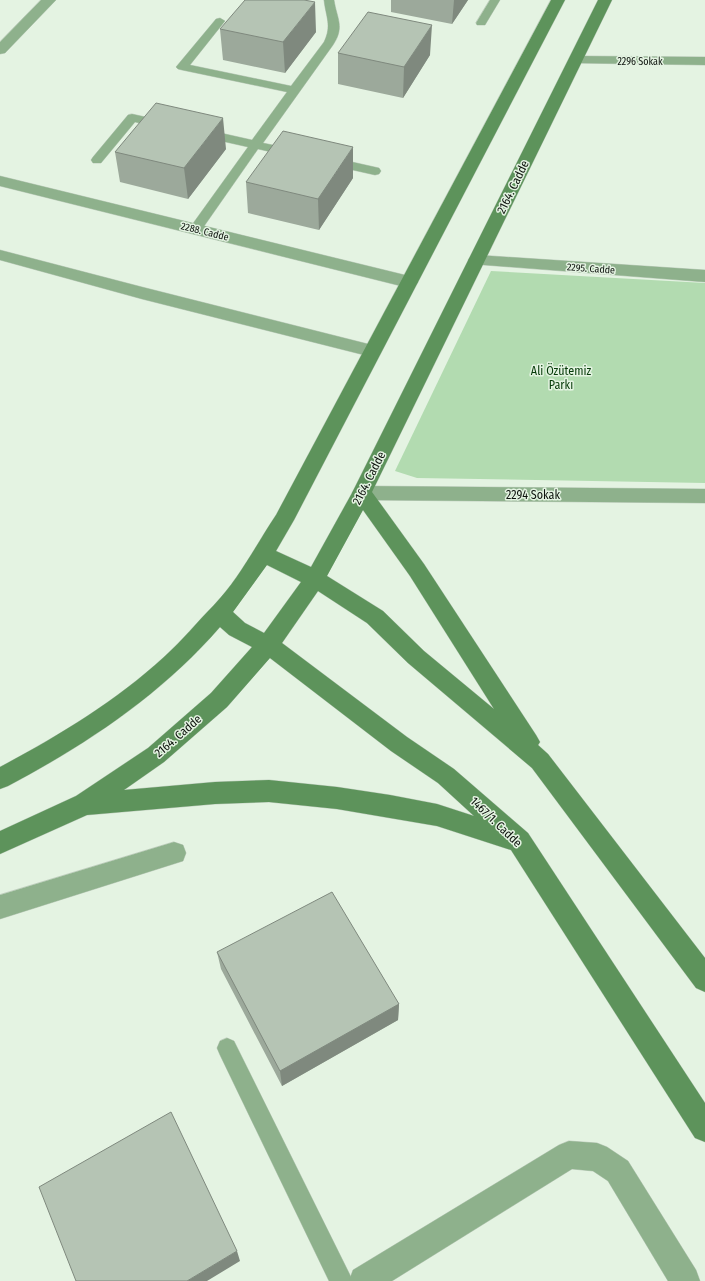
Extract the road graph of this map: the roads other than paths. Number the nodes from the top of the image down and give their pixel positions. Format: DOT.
graph roads {
  1 [pos="49,0"];
  2 [pos="329,0"];
  3 [pos="495,0"];
  4 [pos="558,0"];
  5 [pos="605,0"];
  6 [pos="220,20"];
  7 [pos="481,23"];
  8 [pos="0,50"];
  9 [pos="576,60"];
  10 [pos="705,61"];
  11 [pos="294,90"];
  12 [pos="178,128"];
  13 [pos="193,131"];
  14 [pos="255,145"];
  15 [pos="96,160"];
  16 [pos="375,171"];
  17 [pos="0,181"];
  18 [pos="195,229"];
  19 [pos="0,255"];
  20 [pos="477,260"];
  21 [pos="705,276"];
  22 [pos="409,282"];
  23 [pos="372,351"];
  24 [pos="362,493"];
  25 [pos="705,496"];
  26 [pos="263,554"];
  27 [pos="315,579"];
  28 [pos="219,613"];
  29 [pos="268,645"];
  30 [pos="540,761"];
  31 [pos="0,779"];
  32 [pos="85,804"];
  33 [pos="519,841"];
  34 [pos="0,843"];
  35 [pos="174,853"];
  36 [pos="0,907"];
  37 [pos="705,979"];
  38 [pos="227,1048"];
  39 [pos="705,1128"];
  40 [pos="340,1281"];
  41 [pos="364,1281"];
  42 [pos="685,1281"];
  1 -- 8 [label="street"];
  2 -- 11 [label="lane"];
  3 -- 7 [label="lane"];
  4 -- 22 [label="main road"];
  5 -- 9 [label="main road, 2164. Cadde"];
  6 -- 11 [label="lane"];
  9 -- 10 [label="street, 2296 Sokak"];
  9 -- 20 [label="main road, 2164. Cadde"];
  11 -- 14 [label="lane"];
  12 -- 15 [label="lane"];
  13 -- 14 [label="lane"];
  14 -- 16 [label="lane"];
  14 -- 18 [label="lane"];
  17 -- 18 [label="street, 2288. Cadde"];
  18 -- 22 [label="street, 2288. Cadde"];
  19 -- 23 [label="street"];
  20 -- 21 [label="street, 2295. Cadde"];
  20 -- 24 [label="main road, 2164. Cadde"];
  22 -- 23 [label="main road"];
  23 -- 26 [label="main road"];
  24 -- 25 [label="street, 2294 Sokak"];
  24 -- 27 [label="main road, 2164. Cadde"];
  24 -- 30 [label="main road"];
  26 -- 27 [label="main road"];
  26 -- 28 [label="main road"];
  27 -- 29 [label="main road, 2164. Cadde"];
  27 -- 30 [label="main road"];
  28 -- 29 [label="main road, 1467/1. Cadde"];
  28 -- 31 [label="main road"];
  29 -- 32 [label="main road, 2164. Cadde"];
  29 -- 33 [label="main road, 1467/1. Cadde"];
  30 -- 37 [label="main road"];
  32 -- 33 [label="main road"];
  32 -- 34 [label="main road, 2164. Cadde"];
  33 -- 39 [label="main road, 1467/1. Cadde"];
  35 -- 36 [label="street"];
  38 -- 40 [label="lane"];
  41 -- 42 [label="street"];
}
